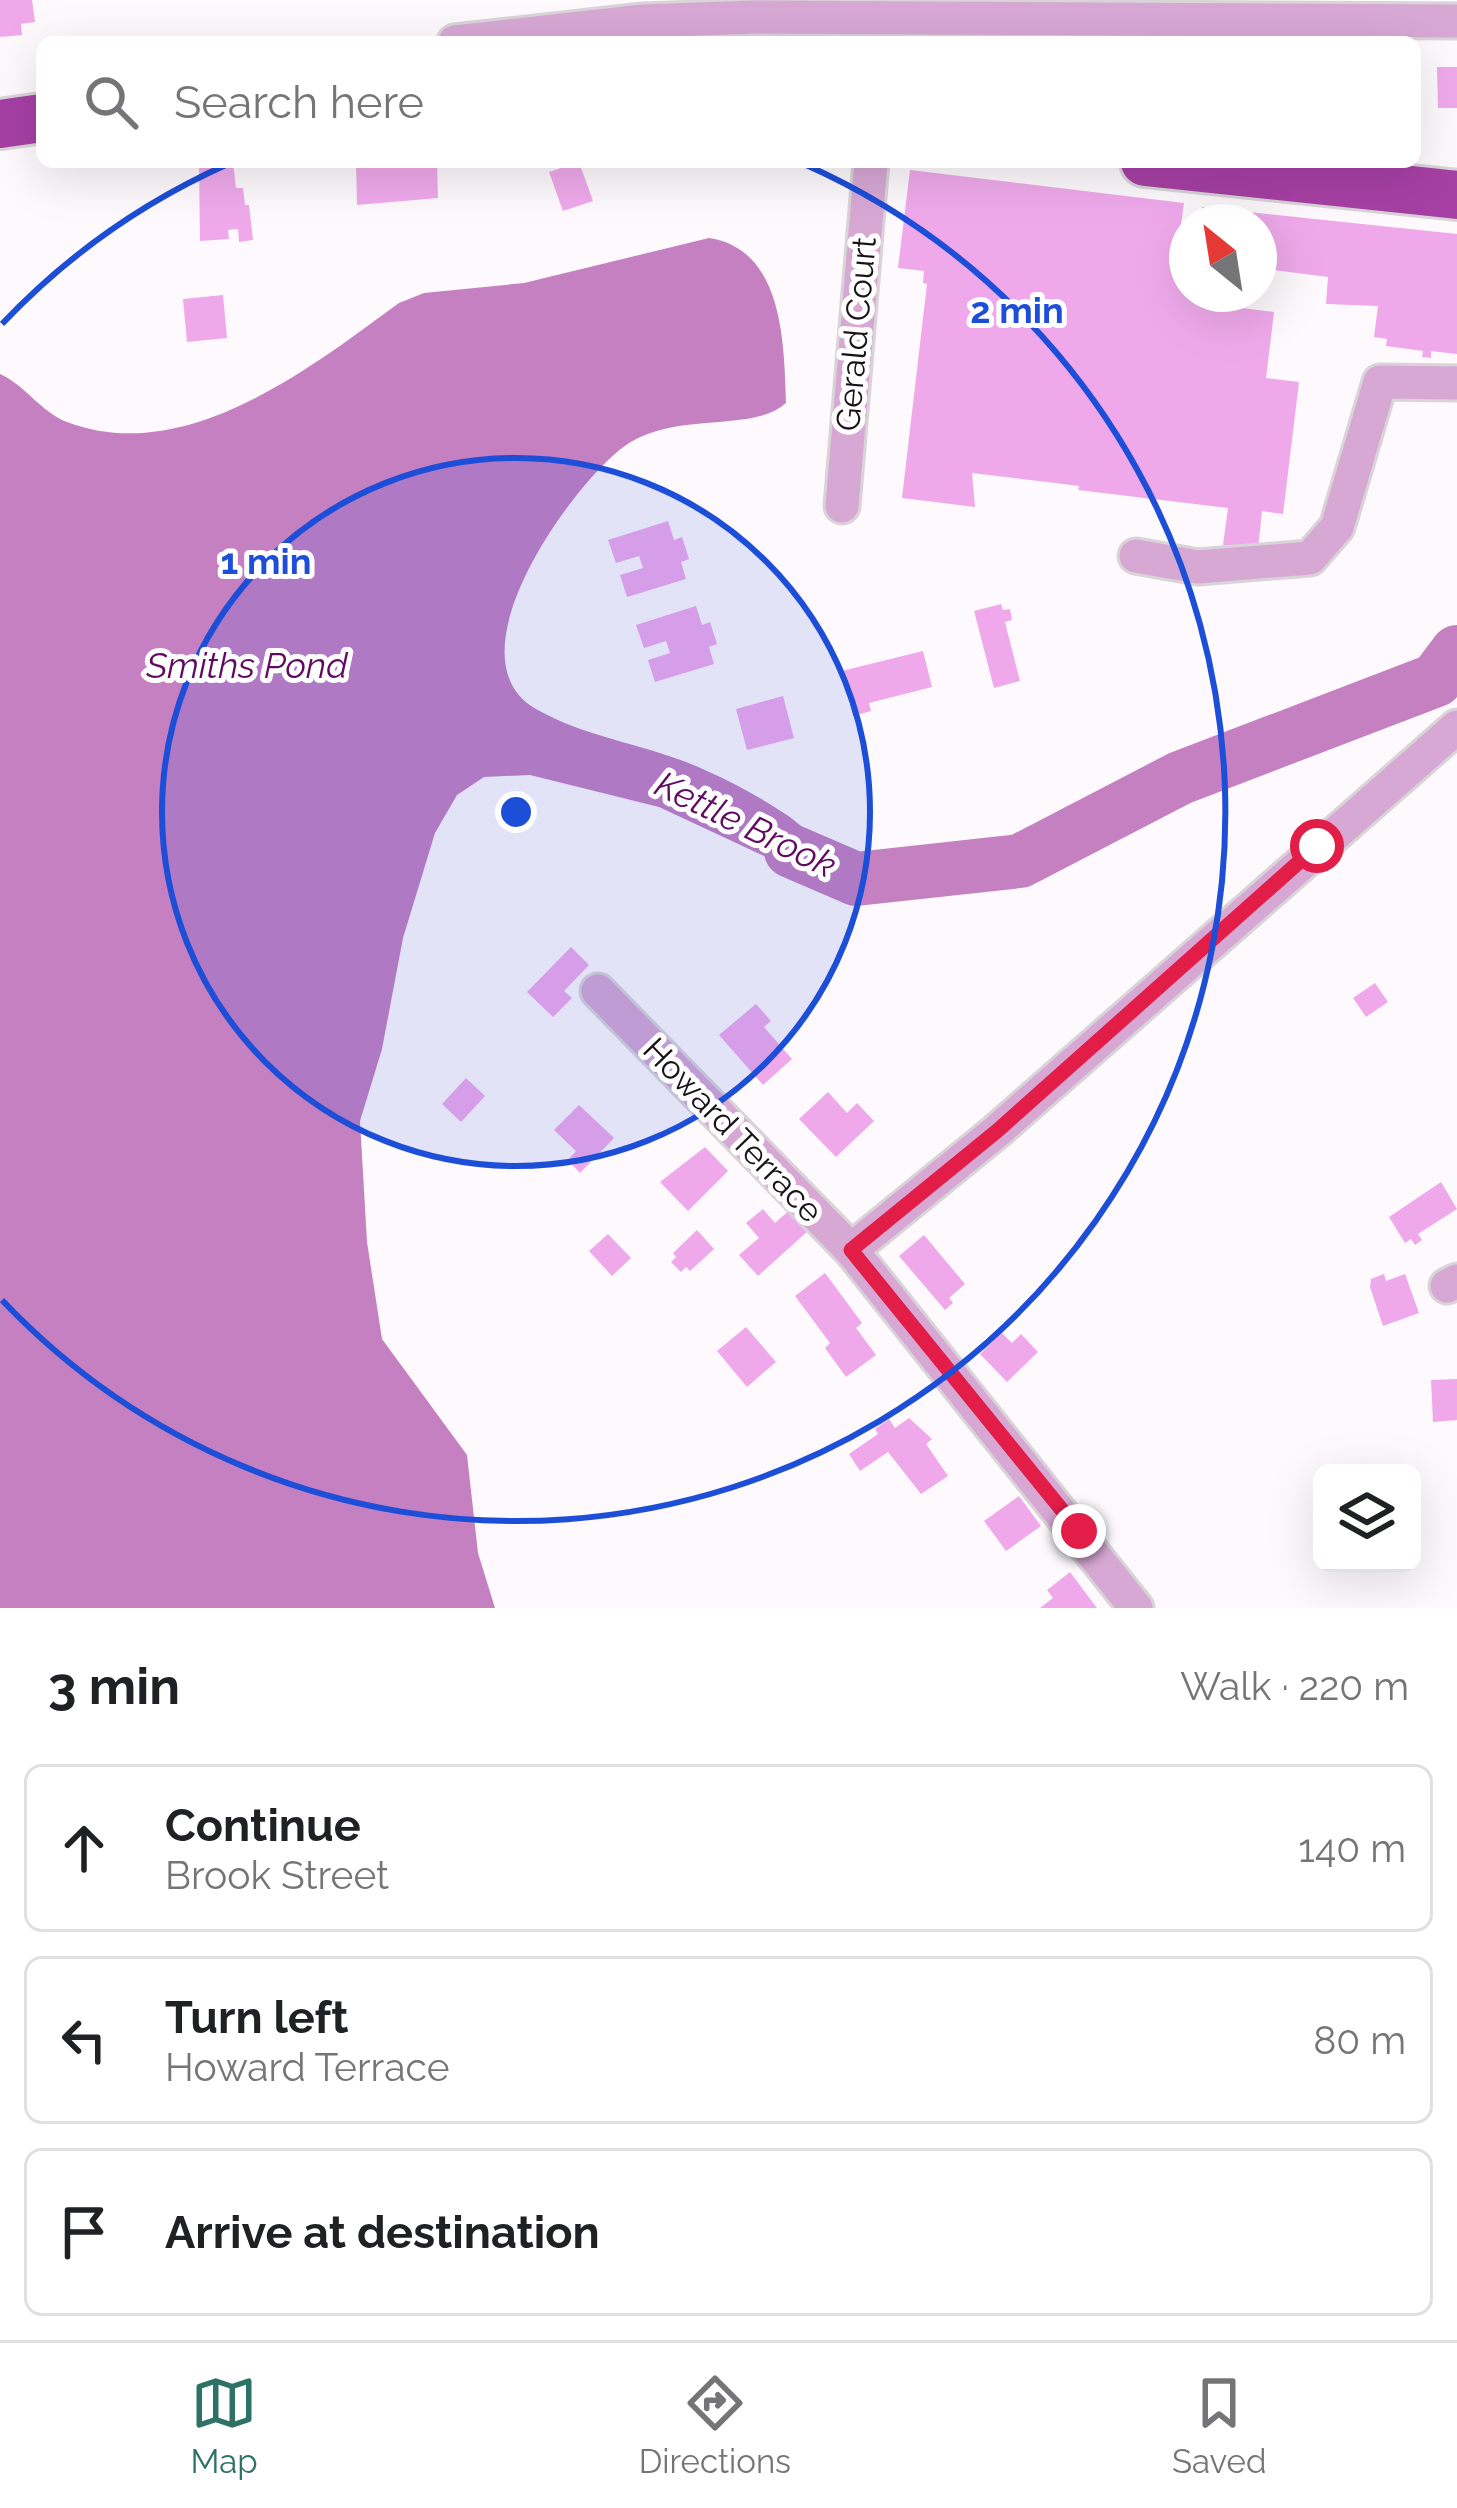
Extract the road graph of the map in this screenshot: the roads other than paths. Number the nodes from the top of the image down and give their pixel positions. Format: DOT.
graph roads {
  1 [pos="631,10"];
  2 [pos="1457,21"];
  3 [pos="488,36"];
  4 [pos="36,119"];
  5 [pos="0,124"];
  6 [pos="870,168"];
  7 [pos="1202,168"];
  8 [pos="1457,195"];
  9 [pos="1457,383"];
  10 [pos="842,506"];
  11 [pos="1136,556"];
  12 [pos="1457,728"];
  13 [pos="598,991"];
  14 [pos="851,1250"];
  15 [pos="1136,1608"];
  1 -- 2 [label="street"];
  1 -- 3 [label="street"];
  4 -- 5 [label="highway"];
  6 -- 10 [label="street, Gerald Court"];
  7 -- 8 [label="highway"];
  9 -- 11 [label="street"];
  12 -- 14 [label="street"];
  13 -- 14 [label="street, Howard Terrace"];
  14 -- 15 [label="street, Howard Terrace"];
}
